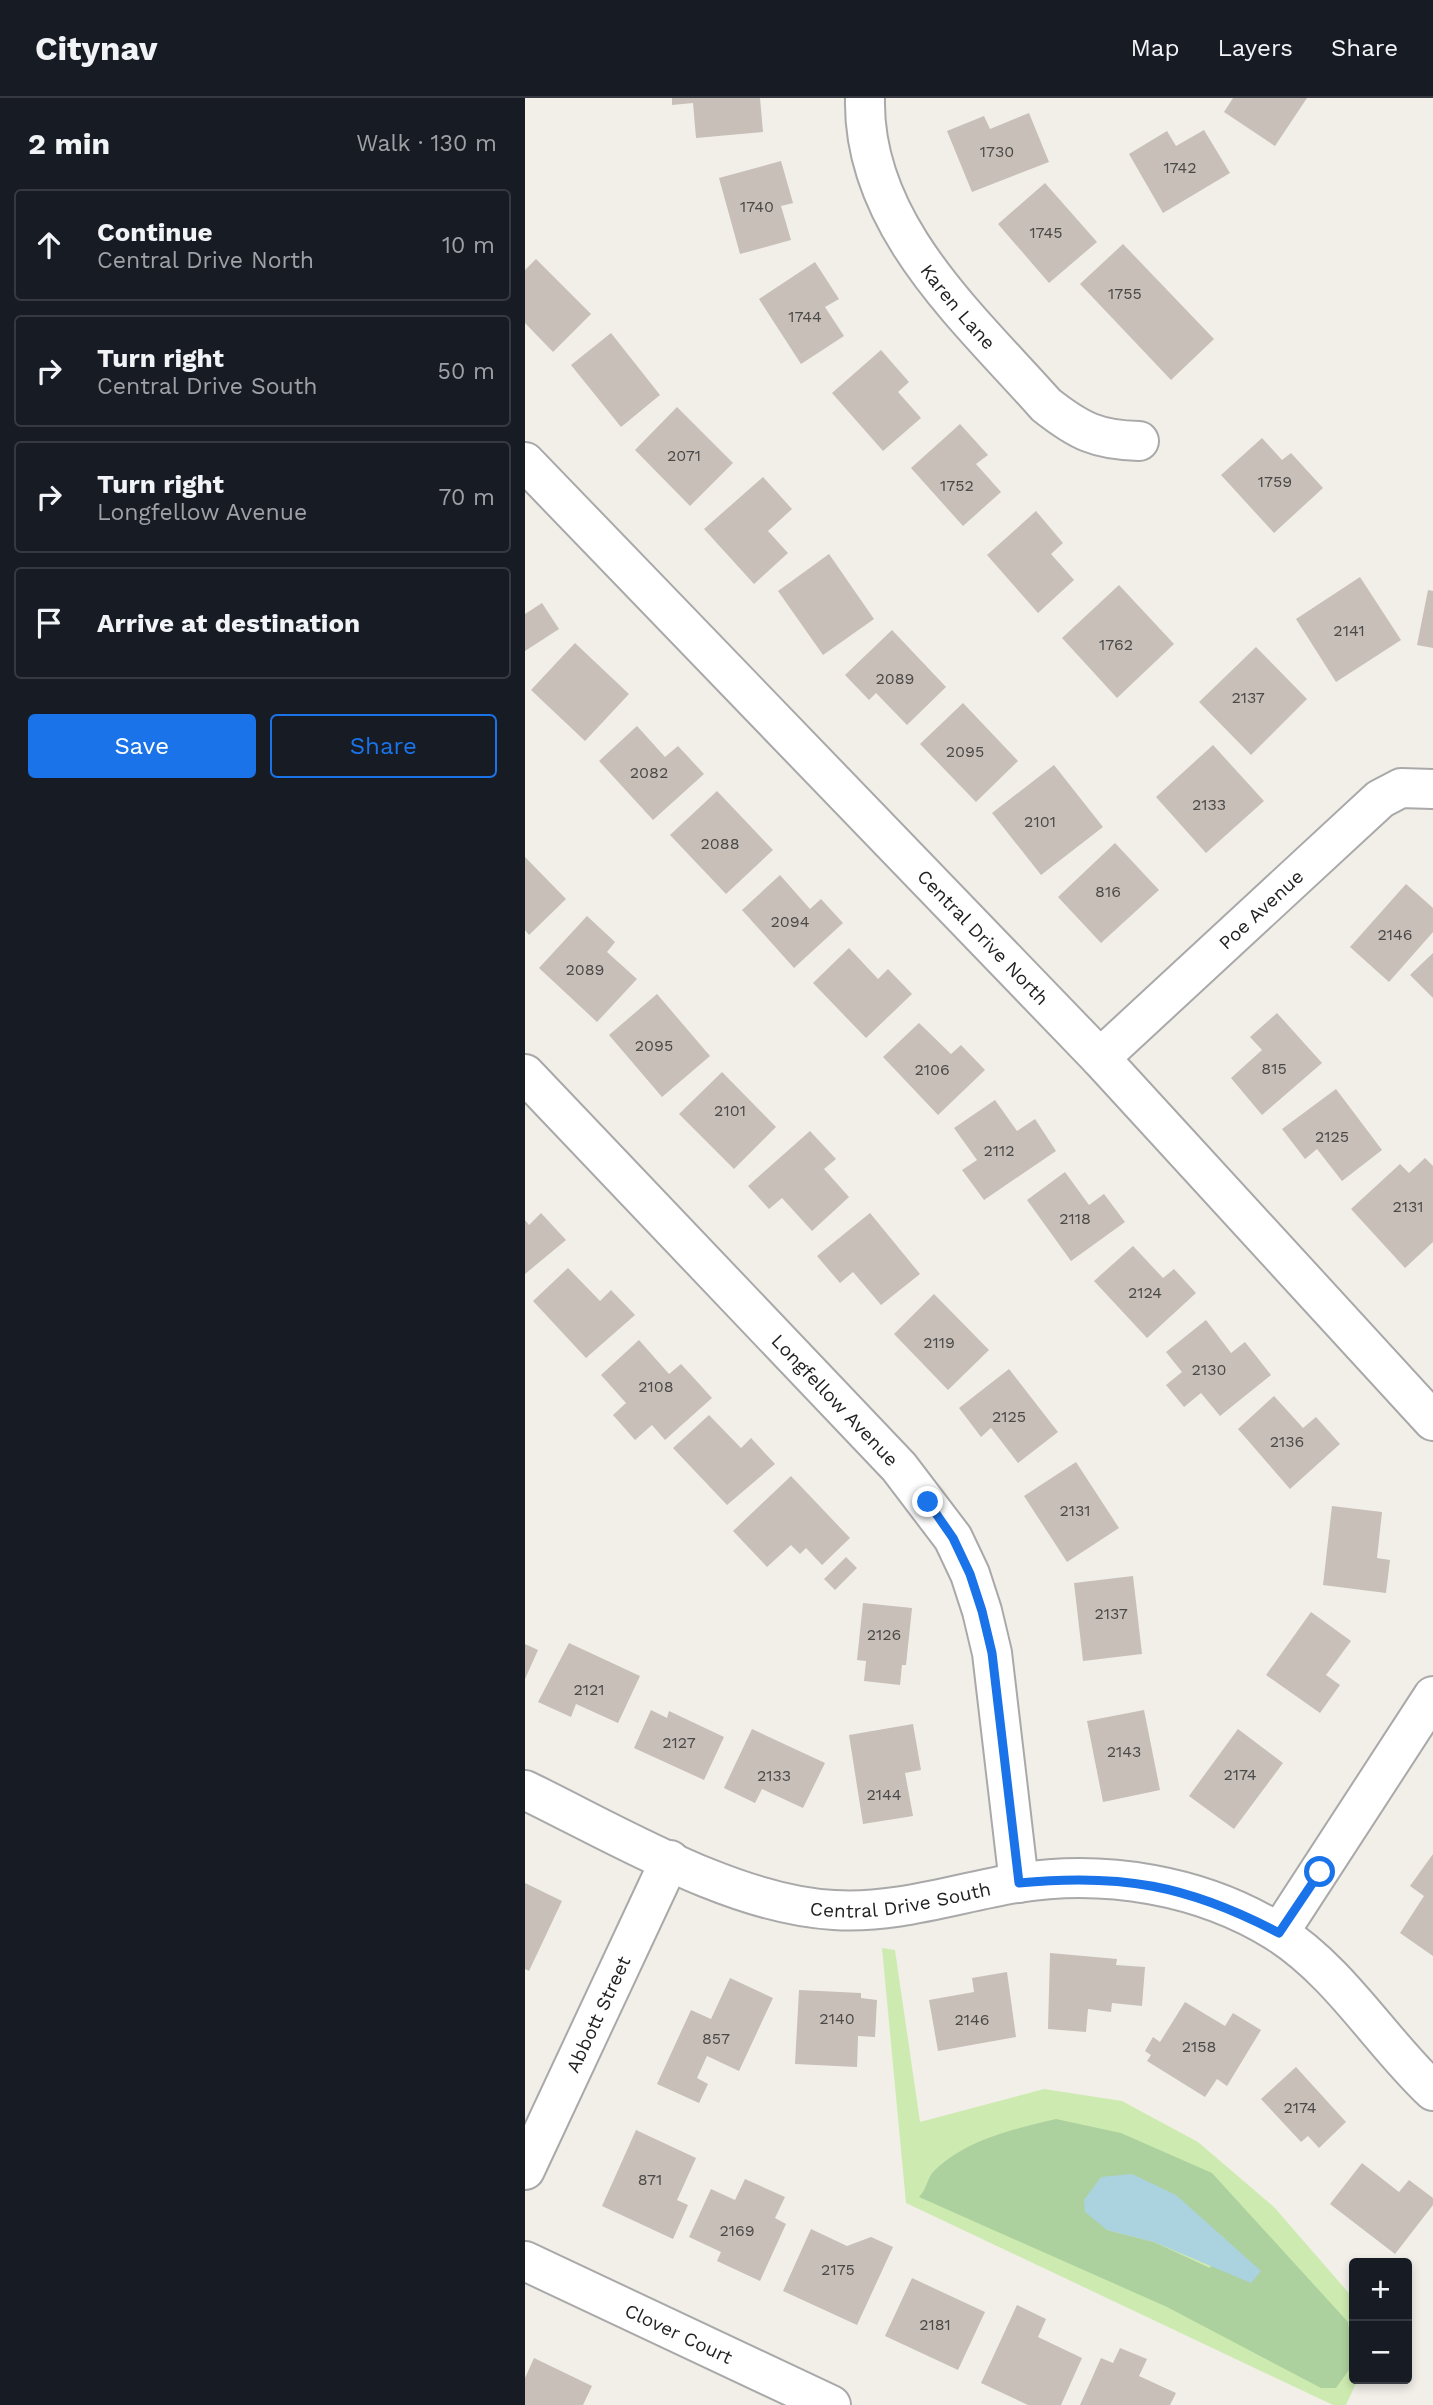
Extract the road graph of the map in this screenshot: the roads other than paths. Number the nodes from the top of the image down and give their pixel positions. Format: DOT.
graph roads {
  1 [pos="865,98"];
  2 [pos="1139,441"];
  3 [pos="525,462"];
  4 [pos="1433,789"];
  5 [pos="1100,1058"];
  6 [pos="525,1074"];
  7 [pos="1433,1421"];
  8 [pos="1433,1696"];
  9 [pos="525,1790"];
  10 [pos="670,1860"];
  11 [pos="1019,1883"];
  12 [pos="1279,1933"];
  13 [pos="1433,2091"];
  14 [pos="525,2170"];
  15 [pos="525,2261"];
  16 [pos="831,2405"];
  1 -- 2 [label="street, Karen Lane"];
  3 -- 5 [label="street, Central Drive North"];
  4 -- 5 [label="street, Poe Avenue"];
  5 -- 7 [label="street, Central Drive North"];
  6 -- 11 [label="street, Longfellow Avenue"];
  8 -- 12 [label="street"];
  9 -- 10 [label="street, Central Drive South"];
  10 -- 11 [label="street, Central Drive South"];
  10 -- 14 [label="street, Abbott Street"];
  11 -- 12 [label="street, Central Drive South"];
  12 -- 13 [label="street, Central Drive South"];
  15 -- 16 [label="street, Clover Court"];
}
